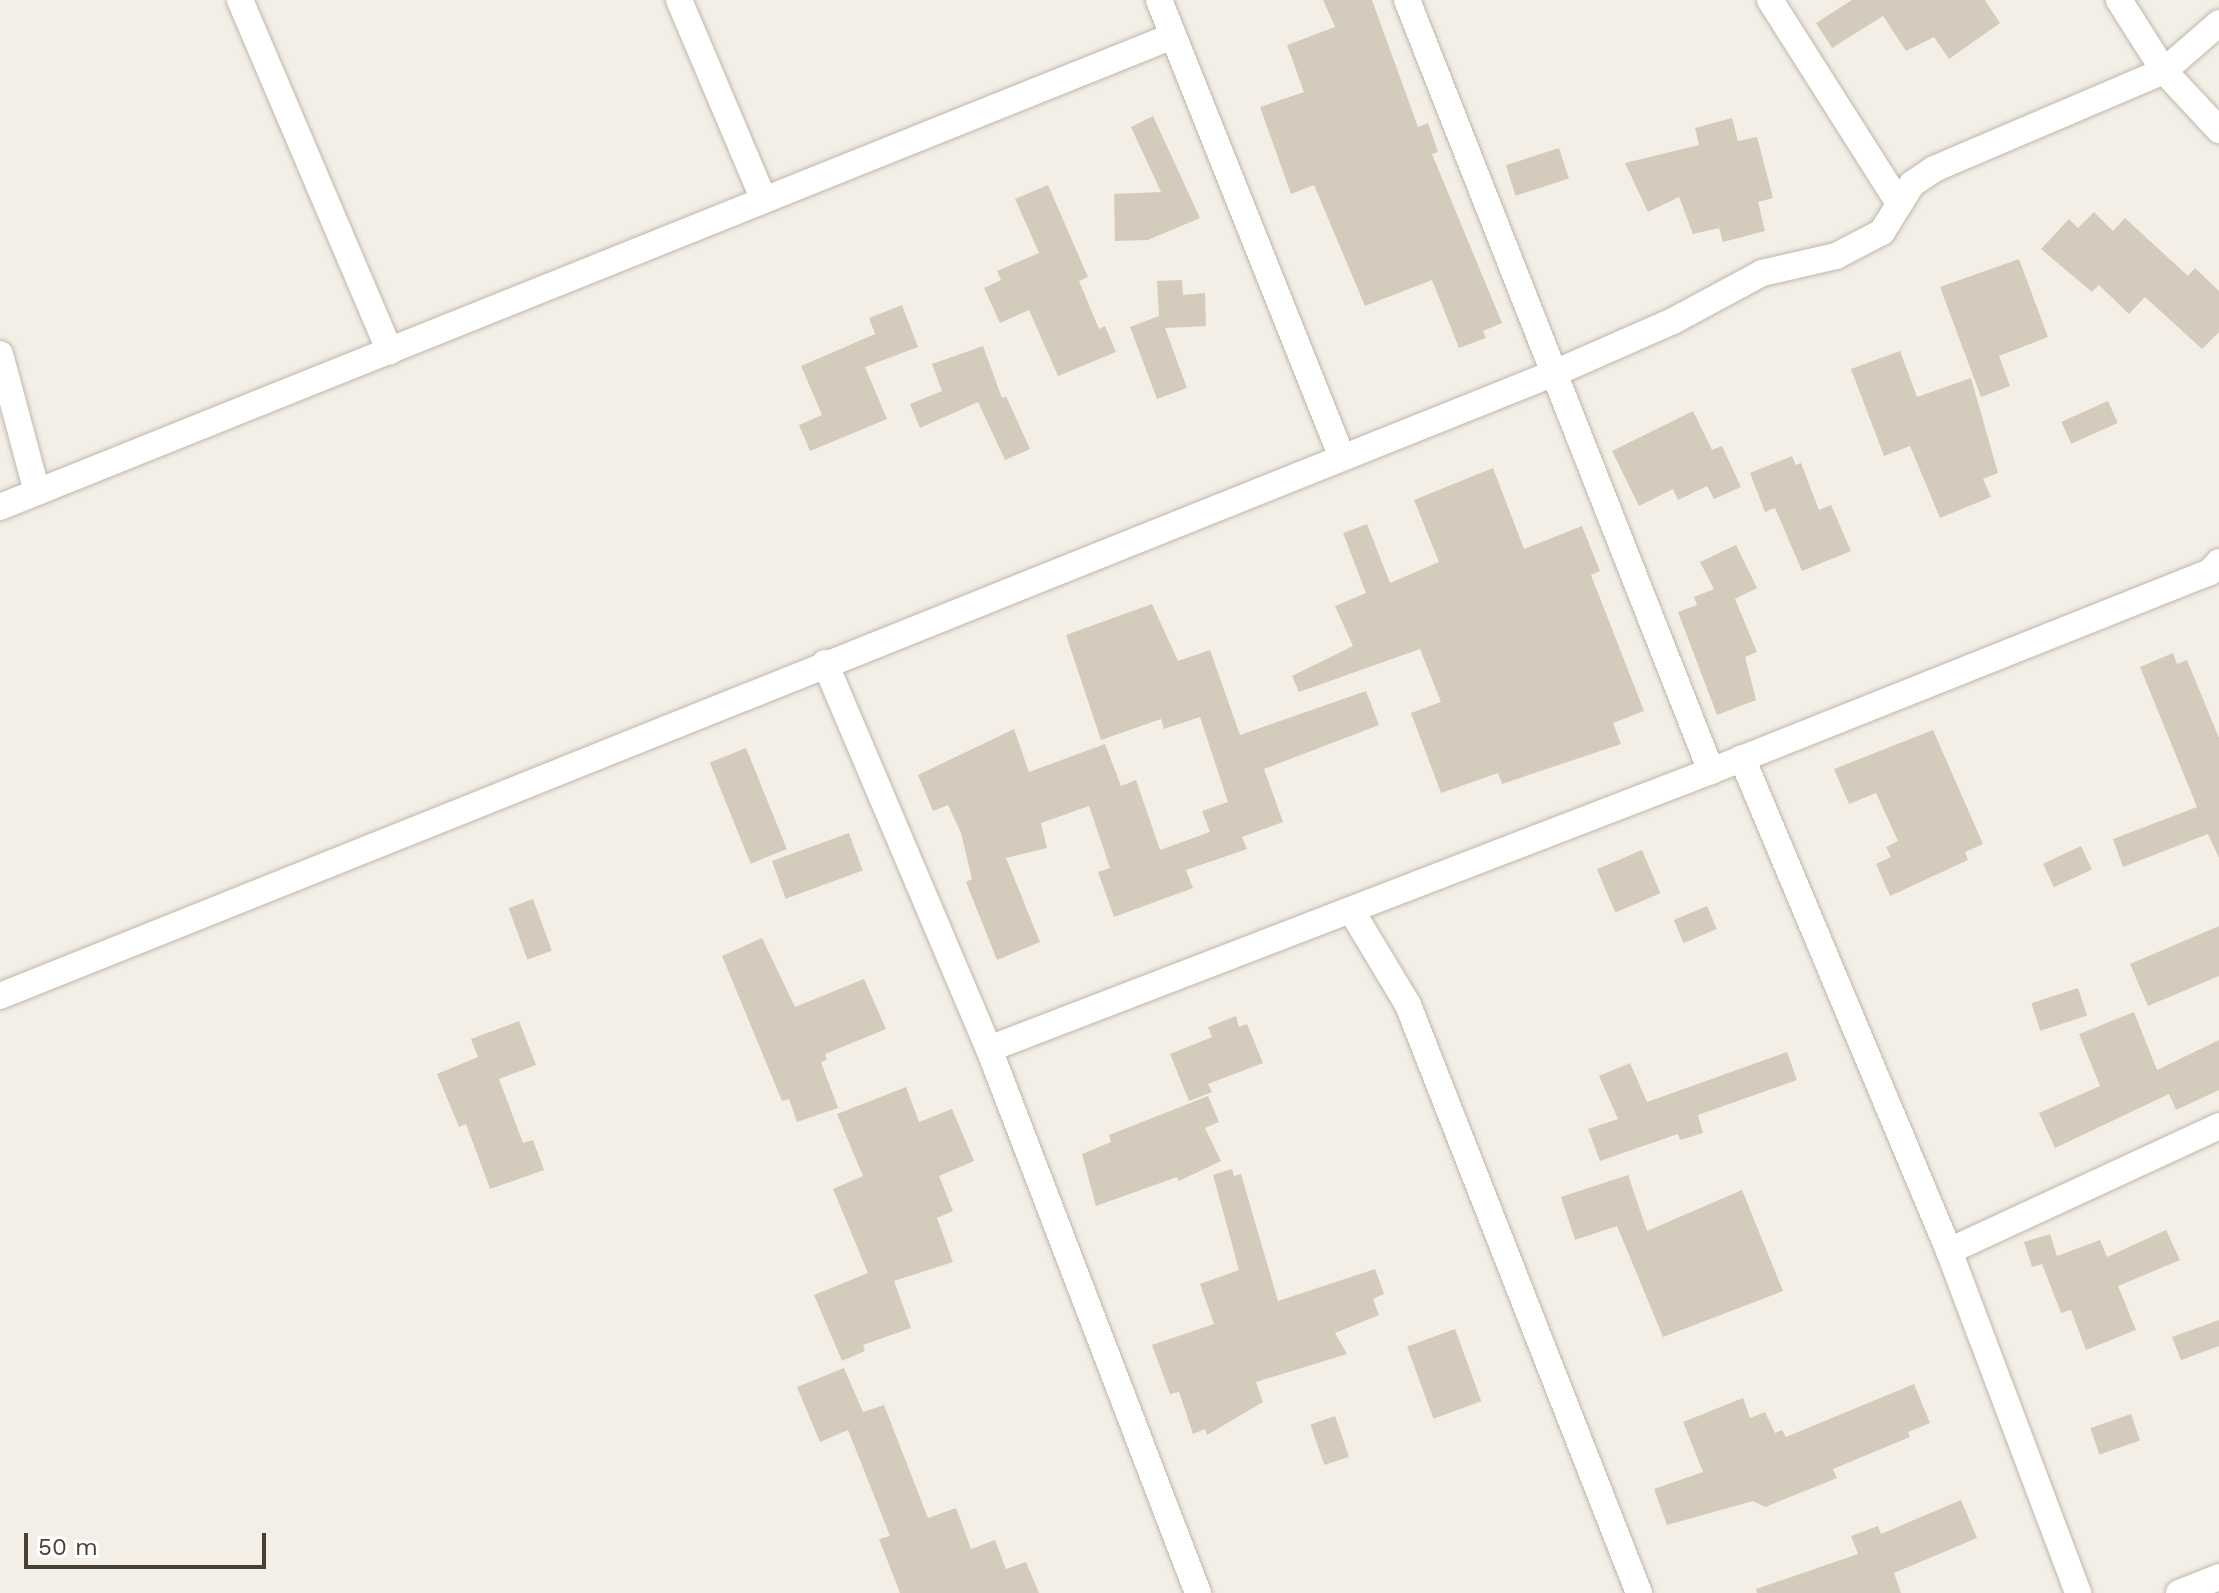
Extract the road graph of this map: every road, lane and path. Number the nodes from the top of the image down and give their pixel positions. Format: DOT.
graph roads {
  1 [pos="240,0"];
  2 [pos="679,0"];
  3 [pos="1159,0"];
  4 [pos="1407,0"];
  5 [pos="1770,0"];
  6 [pos="2119,0"];
  7 [pos="2219,23"];
  8 [pos="1173,36"];
  9 [pos="2164,71"];
  10 [pos="2219,130"];
  11 [pos="764,200"];
  12 [pos="1899,203"];
  13 [pos="390,351"];
  14 [pos="0,354"];
  15 [pos="1557,372"];
  16 [pos="1342,458"];
  17 [pos="37,492"];
  18 [pos="0,507"];
  19 [pos="2216,571"];
  20 [pos="825,663"];
  21 [pos="1742,758"];
  22 [pos="1711,771"];
  23 [pos="1351,910"];
  24 [pos="0,996"];
  25 [pos="989,1049"];
  26 [pos="2219,1126"];
  27 [pos="1949,1251"];
  28 [pos="2219,1577"];
  29 [pos="1198,1593"];
  30 [pos="1639,1593"];
  31 [pos="2078,1593"];
  32 [pos="2179,1593"];
  1 -- 13 [label="street"];
  2 -- 11 [label="street"];
  3 -- 8 [label="street"];
  4 -- 15 [label="street"];
  5 -- 12 [label="street"];
  6 -- 9 [label="street"];
  7 -- 9 [label="street"];
  8 -- 11 [label="street"];
  8 -- 16 [label="street"];
  9 -- 10 [label="street"];
  9 -- 12 [label="street"];
  11 -- 13 [label="street"];
  12 -- 15 [label="street"];
  13 -- 17 [label="street"];
  14 -- 17 [label="street"];
  15 -- 16 [label="street"];
  15 -- 22 [label="street"];
  16 -- 20 [label="street"];
  17 -- 18 [label="street"];
  19 -- 21 [label="street"];
  20 -- 24 [label="street"];
  20 -- 25 [label="street"];
  21 -- 22 [label="street"];
  21 -- 27 [label="street"];
  22 -- 23 [label="street"];
  23 -- 25 [label="street"];
  23 -- 30 [label="street"];
  25 -- 29 [label="street"];
  26 -- 27 [label="street"];
  27 -- 31 [label="street"];
  28 -- 32 [label="street"];
}
